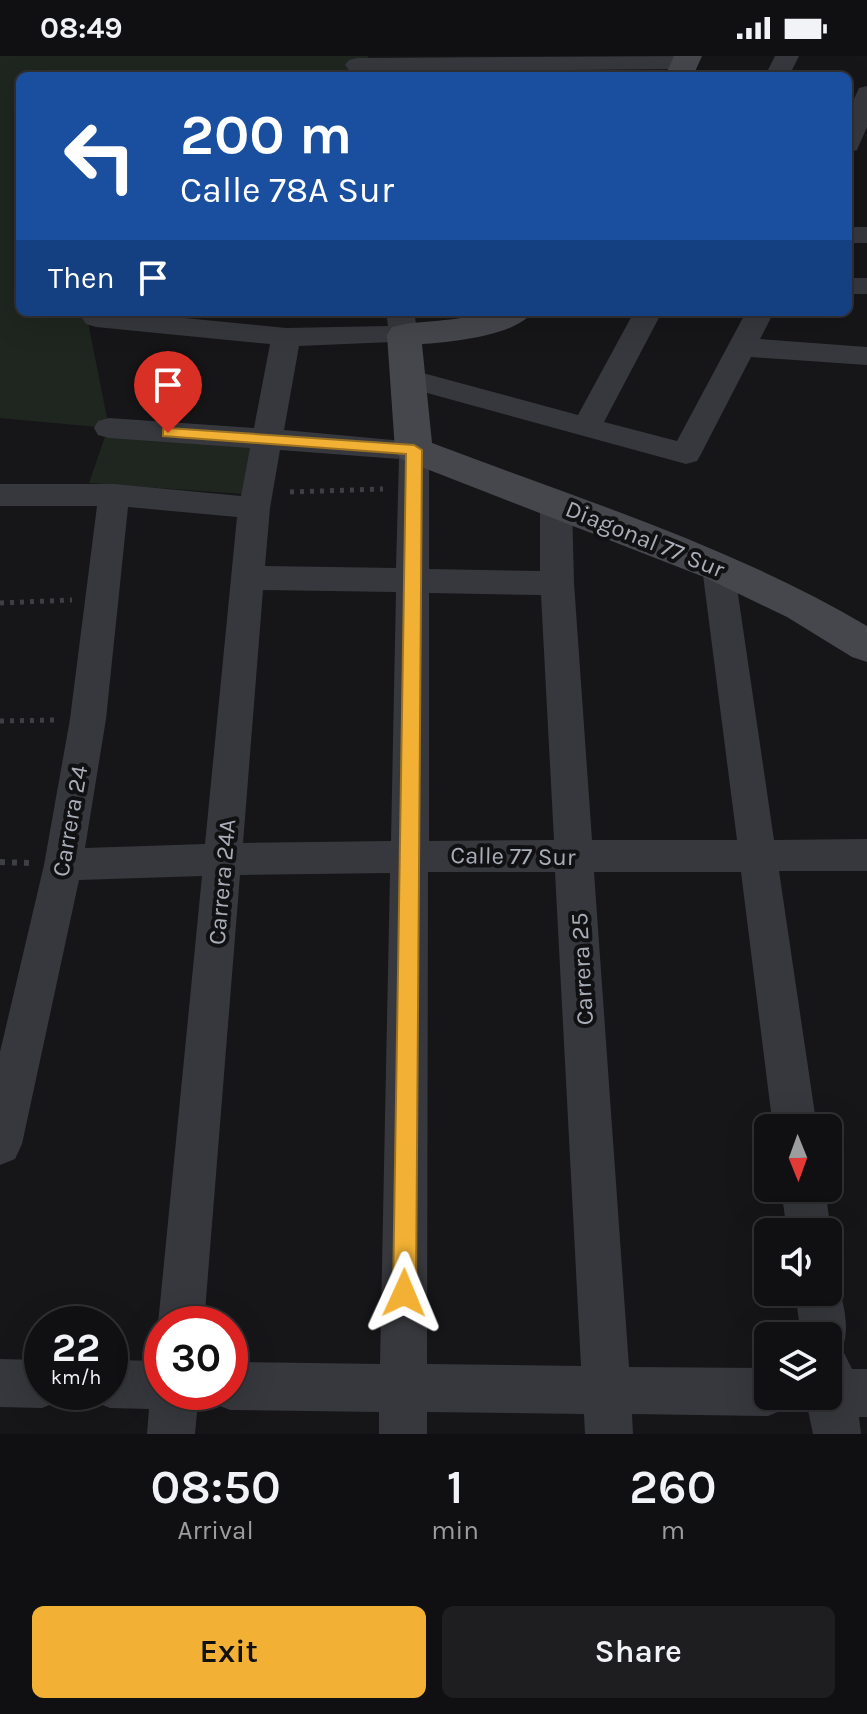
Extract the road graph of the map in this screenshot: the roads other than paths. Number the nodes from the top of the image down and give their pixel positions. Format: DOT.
graph roads {
  1 [pos="636,59"];
  2 [pos="457,65"];
  3 [pos="553,65"];
  4 [pos="684,65"];
  5 [pos="358,66"];
  6 [pos="867,93"];
  7 [pos="852,134"];
  8 [pos="507,316"];
  9 [pos="646,316"];
  10 [pos="758,316"];
  11 [pos="96,318"];
  12 [pos="402,324"];
  13 [pos="286,337"];
  14 [pos="742,347"];
  15 [pos="867,356"];
  16 [pos="408,378"];
  17 [pos="109,428"];
  18 [pos="586,428"];
  19 [pos="266,441"];
  20 [pos="414,450"];
  21 [pos="0,495"];
  22 [pos="114,495"];
  23 [pos="255,500"];
  24 [pos="556,504"];
  25 [pos="718,567"];
  26 [pos="250,578"];
  27 [pos="413,581"];
  28 [pos="557,583"];
  29 [pos="867,646"];
  30 [pos="410,854"];
  31 [pos="867,855"];
  32 [pos="757,856"];
  33 [pos="225,857"];
  34 [pos="575,857"];
  35 [pos="63,865"];
  36 [pos="793,1114"];
  37 [pos="0,1144"];
  38 [pos="183,1306"];
  39 [pos="0,1383"];
  40 [pos="24,1384"];
  41 [pos="248,1386"];
  42 [pos="403,1387"];
  43 [pos="754,1394"];
  44 [pos="173,1410"];
  45 [pos="608,1412"];
  46 [pos="171,1434"];
  47 [pos="403,1434"];
  1 -- 3 [label="street"];
  1 -- 4 [label="street"];
  2 -- 3 [label="street"];
  2 -- 5 [label="street"];
  6 -- 7 [label="street"];
  8 -- 12 [label="street"];
  9 -- 18 [label="street"];
  10 -- 14 [label="street"];
  11 -- 13 [label="street"];
  12 -- 13 [label="street"];
  12 -- 16 [label="street"];
  13 -- 19 [label="street, Carrera 24A"];
  14 -- 15 [label="street"];
  14 -- 18 [label="street"];
  16 -- 18 [label="street"];
  16 -- 20 [label="street"];
  17 -- 19 [label="street"];
  19 -- 20 [label="street"];
  19 -- 23 [label="street, Carrera 24A"];
  20 -- 24 [label="street, Diagonal 77 Sur"];
  20 -- 27 [label="street"];
  21 -- 22 [label="street"];
  22 -- 23 [label="street"];
  22 -- 35 [label="street, Carrera 24"];
  23 -- 26 [label="street, Carrera 24A"];
  24 -- 25 [label="street, Diagonal 77 Sur"];
  24 -- 28 [label="street, Carrera 25"];
  25 -- 29 [label="street, Diagonal 77 Sur"];
  25 -- 32 [label="street"];
  26 -- 27 [label="street"];
  26 -- 33 [label="street, Carrera 24A"];
  27 -- 28 [label="street"];
  27 -- 30 [label="street"];
  28 -- 34 [label="street, Carrera 25"];
  30 -- 33 [label="street, Calle 77 Sur"];
  30 -- 34 [label="street, Calle 77 Sur"];
  30 -- 42 [label="street"];
  31 -- 32 [label="street, Calle 77 Sur"];
  32 -- 34 [label="street, Calle 77 Sur"];
  32 -- 36 [label="street"];
  33 -- 35 [label="street, Calle 77 Sur"];
  33 -- 38 [label="street, Carrera 24A"];
  34 -- 45 [label="street, Carrera 25"];
  35 -- 37 [label="street, Carrera 24"];
  39 -- 40 [label="street"];
  41 -- 42 [label="street"];
  42 -- 45 [label="street"];
  42 -- 47 [label="street"];
  43 -- 45 [label="street"];
  44 -- 46 [label="street"];
}
